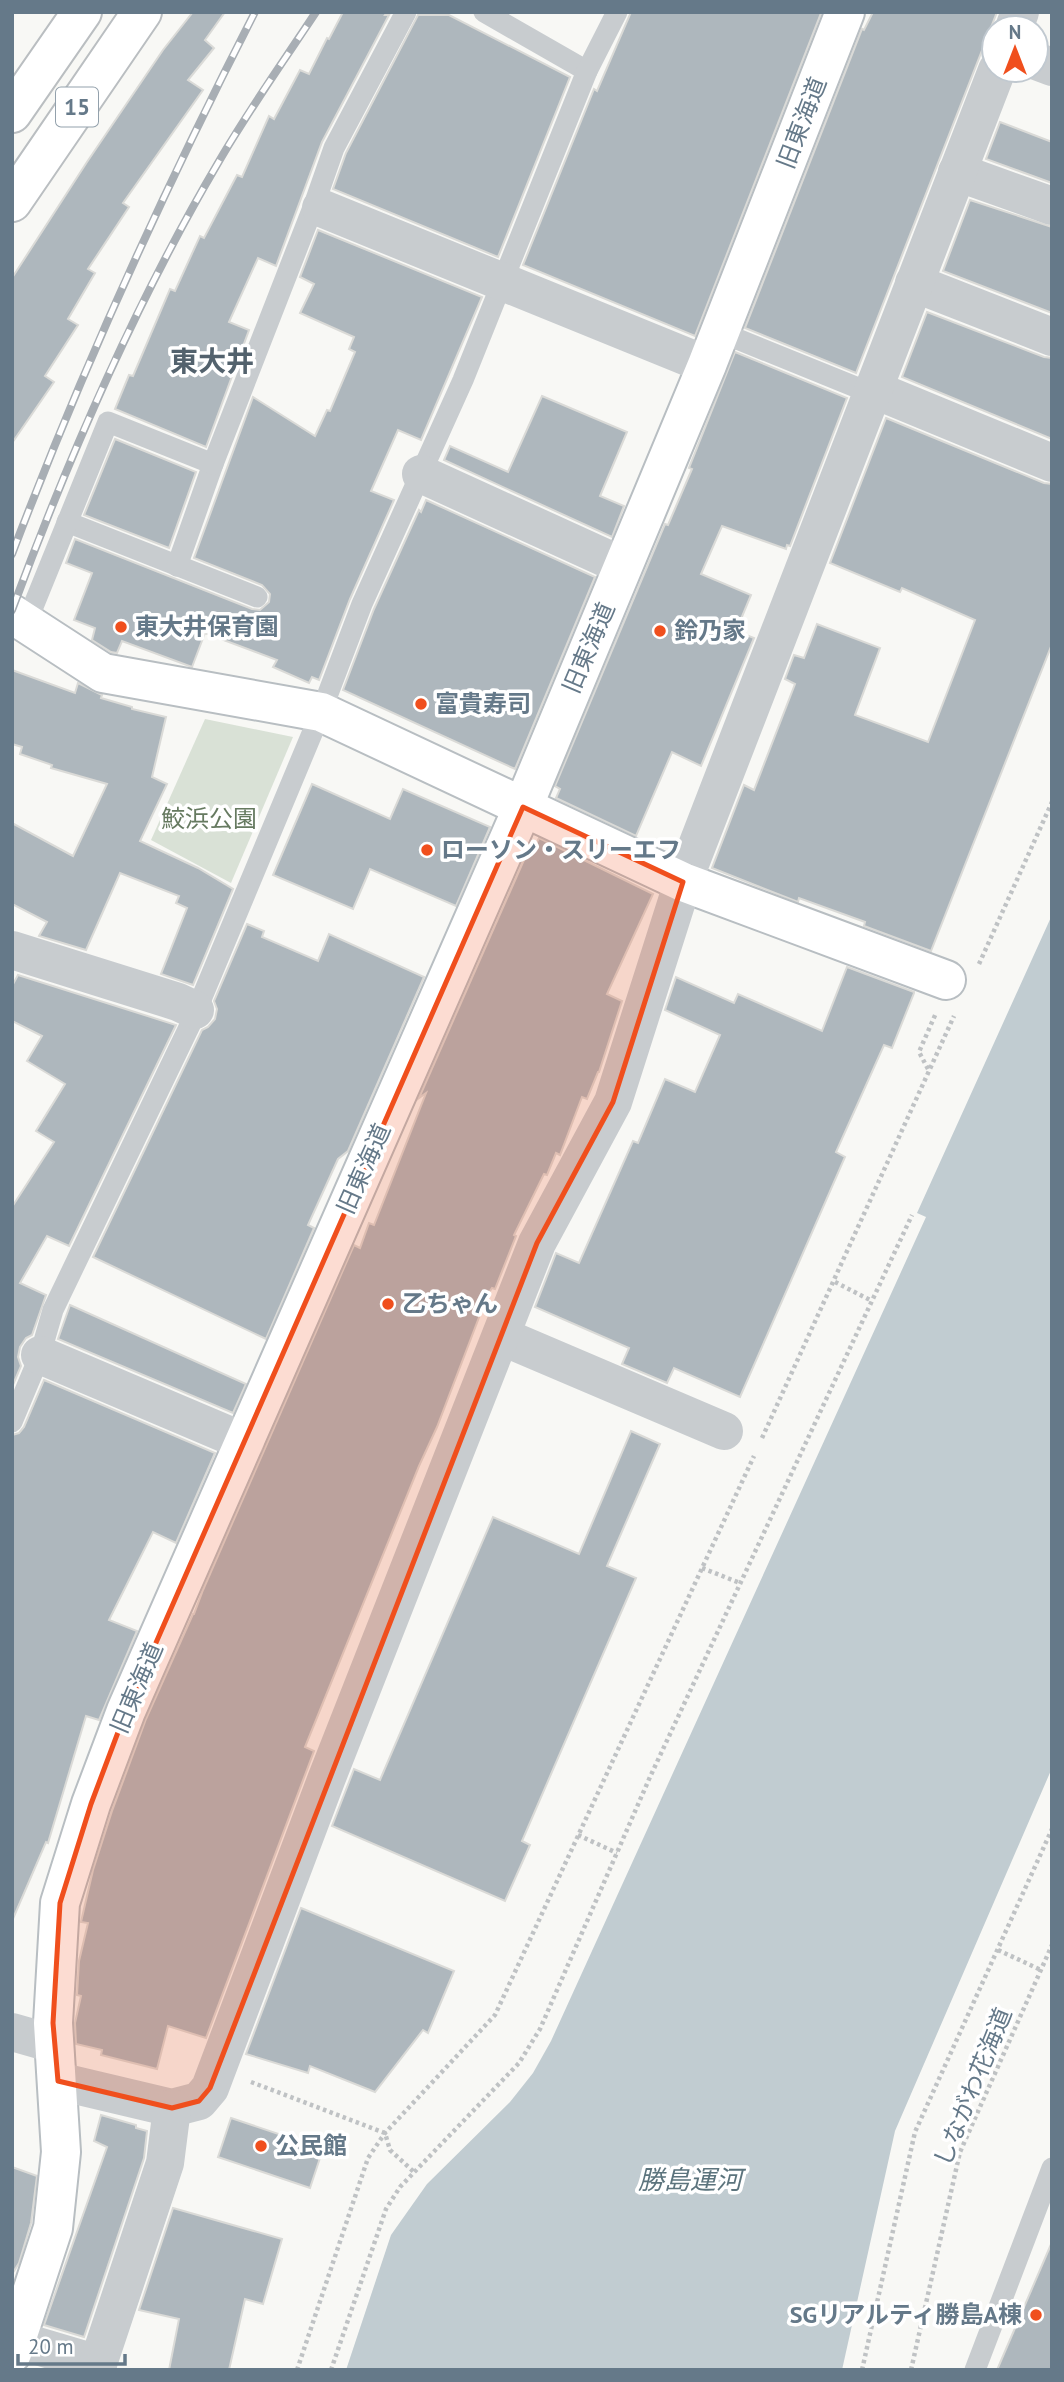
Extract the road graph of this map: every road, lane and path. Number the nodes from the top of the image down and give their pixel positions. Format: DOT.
graph roads {
  1 [pos="82,12"];
  2 [pos="142,12"];
  3 [pos="406,12"];
  4 [pos="484,12"];
  5 [pos="617,12"];
  6 [pos="845,12"];
  7 [pos="587,71"];
  8 [pos="992,84"];
  9 [pos="12,113"];
  10 [pos="957,172"];
  11 [pos="12,202"];
  12 [pos="1052,206"];
  13 [pos="317,207"];
  14 [pos="502,282"];
  15 [pos="914,284"];
  16 [pos="1052,337"];
  17 [pos="714,349"];
  18 [pos="874,392"];
  19 [pos="1052,463"];
  20 [pos="213,464"];
  21 [pos="421,474"];
  22 [pos="67,522"];
  23 [pos="177,566"];
  24 [pos="623,566"];
  25 [pos="257,597"];
  26 [pos="19,619"];
  27 [pos="321,712"];
  28 [pos="1052,802"];
  29 [pos="523,807"];
  30 [pos="683,882"];
  31 [pos="14,954"];
  32 [pos="960,987"];
  33 [pos="195,1010"];
  34 [pos="929,1070"];
  35 [pos="912,1215"];
  36 [pos="835,1282"];
  37 [pos="872,1301"];
  38 [pos="501,1336"];
  39 [pos="40,1355"];
  40 [pos="12,1422"];
  41 [pos="724,1431"];
  42 [pos="244,1442"];
  43 [pos="702,1568"];
  44 [pos="740,1583"];
  45 [pos="1052,1829"];
  46 [pos="578,1835"];
  47 [pos="617,1853"];
  48 [pos="1052,1945"];
  49 [pos="998,1950"];
  50 [pos="1041,1970"];
  51 [pos="12,2032"];
  52 [pos="54,2044"];
  53 [pos="217,2069"];
  54 [pos="58,2081"];
  55 [pos="172,2108"];
  56 [pos="385,2133"];
  57 [pos="1052,2168"];
  58 [pos="414,2173"];
  59 [pos="15,2346"];
  60 [pos="97,2367"];
  61 [pos="297,2370"];
  62 [pos="331,2370"];
  63 [pos="862,2370"];
  64 [pos="911,2370"];
  65 [pos="975,2370"];
  1 -- 9 [label="main road, 15"];
  2 -- 11 [label="main road, 15"];
  3 -- 13 [label="lane"];
  4 -- 7 [label="lane"];
  5 -- 7 [label="lane"];
  6 -- 17 [label="main road, 旧東海道"];
  7 -- 14 [label="lane"];
  8 -- 10 [label="street"];
  10 -- 12 [label="street"];
  10 -- 15 [label="street"];
  13 -- 14 [label="street"];
  13 -- 20 [label="lane"];
  14 -- 17 [label="street"];
  14 -- 21 [label="lane"];
  15 -- 16 [label="street"];
  15 -- 18 [label="street"];
  17 -- 18 [label="lane"];
  17 -- 24 [label="main road, 旧東海道"];
  18 -- 19 [label="street"];
  18 -- 30 [label="street"];
  20 -- 22 [label="lane"];
  20 -- 23 [label="lane"];
  21 -- 24 [label="street"];
  21 -- 27 [label="lane"];
  22 -- 23 [label="lane"];
  22 -- 26 [label="lane"];
  23 -- 25 [label="lane"];
  24 -- 29 [label="main road, 旧東海道"];
  26 -- 27 [label="main road"];
  27 -- 29 [label="main road"];
  27 -- 33 [label="lane"];
  28 -- 32 [label="path"];
  29 -- 30 [label="main road"];
  29 -- 42 [label="main road, 旧東海道"];
  30 -- 32 [label="main road"];
  30 -- 38 [label="street"];
  31 -- 33 [label="street"];
  32 -- 34 [label="path"];
  32 -- 34 [label="path"];
  33 -- 39 [label="lane"];
  34 -- 36 [label="path"];
  35 -- 37 [label="path"];
  36 -- 37 [label="path"];
  36 -- 43 [label="path"];
  37 -- 44 [label="path"];
  38 -- 41 [label="street"];
  38 -- 53 [label="street"];
  39 -- 40 [label="lane"];
  39 -- 42 [label="street"];
  42 -- 52 [label="main road, 旧東海道"];
  43 -- 44 [label="path"];
  43 -- 46 [label="path"];
  44 -- 47 [label="path"];
  45 -- 49 [label="path"];
  46 -- 47 [label="path"];
  46 -- 56 [label="path"];
  47 -- 58 [label="path"];
  48 -- 50 [label="path, しながわ花海道"];
  49 -- 50 [label="path"];
  49 -- 63 [label="path"];
  50 -- 64 [label="path, しながわ花海道"];
  51 -- 52 [label="street"];
  52 -- 54 [label="main road, 旧東海道"];
  53 -- 55 [label="street"];
  53 -- 56 [label="path"];
  54 -- 55 [label="street"];
  54 -- 59 [label="main road, 旧東海道"];
  55 -- 60 [label="street"];
  56 -- 58 [label="path"];
  56 -- 61 [label="path"];
  57 -- 65 [label="lane"];
  58 -- 62 [label="path"];
  59 -- 60 [label="street"];
}
